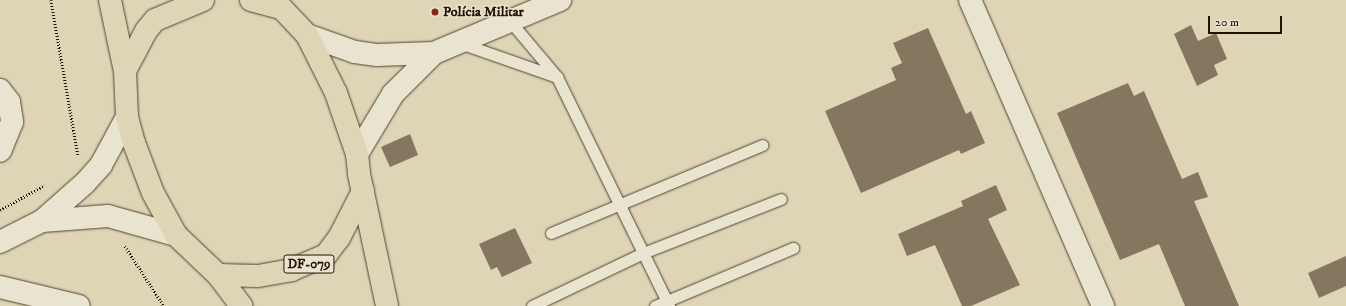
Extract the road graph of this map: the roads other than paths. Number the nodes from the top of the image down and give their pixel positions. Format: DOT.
graph roads {
  1 [pos="110,0"];
  2 [pos="203,0"];
  3 [pos="251,0"];
  4 [pos="560,0"];
  5 [pos="970,0"];
  6 [pos="277,4"];
  7 [pos="509,20"];
  8 [pos="307,35"];
  9 [pos="460,43"];
  10 [pos="434,53"];
  11 [pos="125,71"];
  12 [pos="558,77"];
  13 [pos="0,90"];
  14 [pos="127,117"];
  15 [pos="762,145"];
  16 [pos="0,151"];
  17 [pos="357,154"];
  18 [pos="363,191"];
  19 [pos="781,199"];
  20 [pos="619,205"];
  21 [pos="42,221"];
  22 [pos="551,233"];
  23 [pos="176,235"];
  24 [pos="0,242"];
  25 [pos="793,248"];
  26 [pos="643,253"];
  27 [pos="218,275"];
  28 [pos="0,287"];
  29 [pos="668,303"];
  30 [pos="79,306"];
  31 [pos="241,306"];
  32 [pos="387,306"];
  33 [pos="532,306"];
  34 [pos="655,306"];
  35 [pos="1103,306"];
  1 -- 11 [label="main road"];
  2 -- 11 [label="main road"];
  3 -- 6 [label="main road"];
  4 -- 7 [label="street"];
  5 -- 35 [label="street"];
  6 -- 8 [label="main road"];
  7 -- 9 [label="street"];
  7 -- 12 [label="lane"];
  8 -- 10 [label="street"];
  8 -- 17 [label="main road"];
  9 -- 10 [label="street"];
  9 -- 12 [label="lane"];
  10 -- 17 [label="street"];
  11 -- 14 [label="main road"];
  12 -- 20 [label="lane"];
  13 -- 16 [label="street"];
  14 -- 21 [label="street"];
  14 -- 23 [label="main road"];
  15 -- 20 [label="lane"];
  17 -- 18 [label="main road"];
  18 -- 27 [label="main road, DF-079"];
  18 -- 32 [label="main road"];
  19 -- 26 [label="lane"];
  20 -- 22 [label="lane"];
  20 -- 26 [label="lane"];
  21 -- 23 [label="street"];
  21 -- 24 [label="street"];
  23 -- 27 [label="main road"];
  25 -- 29 [label="lane"];
  26 -- 29 [label="lane"];
  26 -- 33 [label="lane"];
  27 -- 31 [label="main road"];
  28 -- 30 [label="street"];
  29 -- 34 [label="lane"];
}
